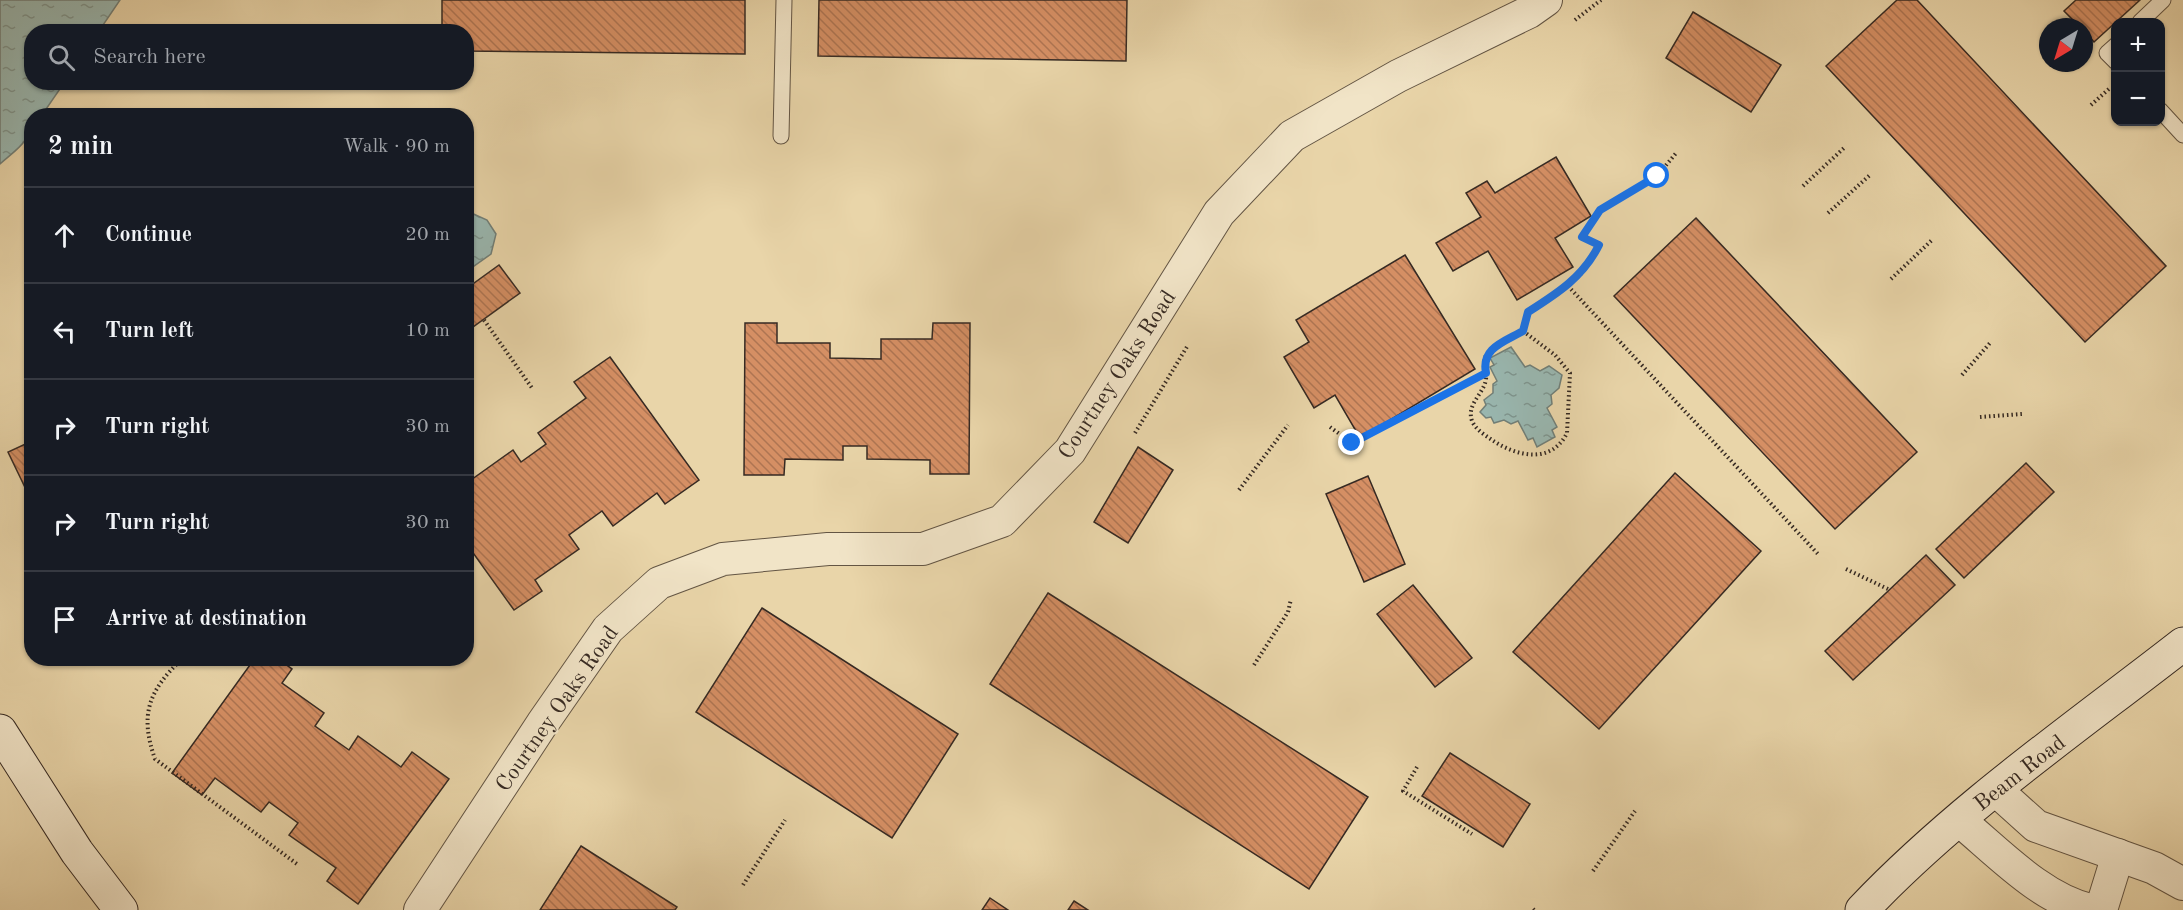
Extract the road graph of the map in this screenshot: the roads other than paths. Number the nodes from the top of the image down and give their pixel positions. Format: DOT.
graph roads {
  1 [pos="784,0"];
  2 [pos="1546,0"];
  3 [pos="2163,0"];
  4 [pos="2144,18"];
  5 [pos="2165,115"];
  6 [pos="2183,135"];
  7 [pos="781,136"];
  8 [pos="2183,644"];
  9 [pos="0,731"];
  10 [pos="1996,789"];
  11 [pos="1959,819"];
  12 [pos="2118,855"];
  13 [pos="2183,884"];
  14 [pos="121,910"];
  15 [pos="420,910"];
  16 [pos="1862,910"];
  17 [pos="2090,910"];
  18 [pos="2101,910"];
  1 -- 7 [label="lane"];
  2 -- 15 [label="street, Courtney Oaks Road"];
  3 -- 4 [label="lane"];
  5 -- 6 [label="lane"];
  8 -- 10 [label="street, Beam Road"];
  9 -- 14 [label="street"];
  10 -- 11 [label="street, Beam Road"];
  10 -- 12 [label="street"];
  11 -- 16 [label="street, Beam Road"];
  11 -- 17 [label="street"];
  12 -- 13 [label="street"];
  12 -- 18 [label="street"];
}
